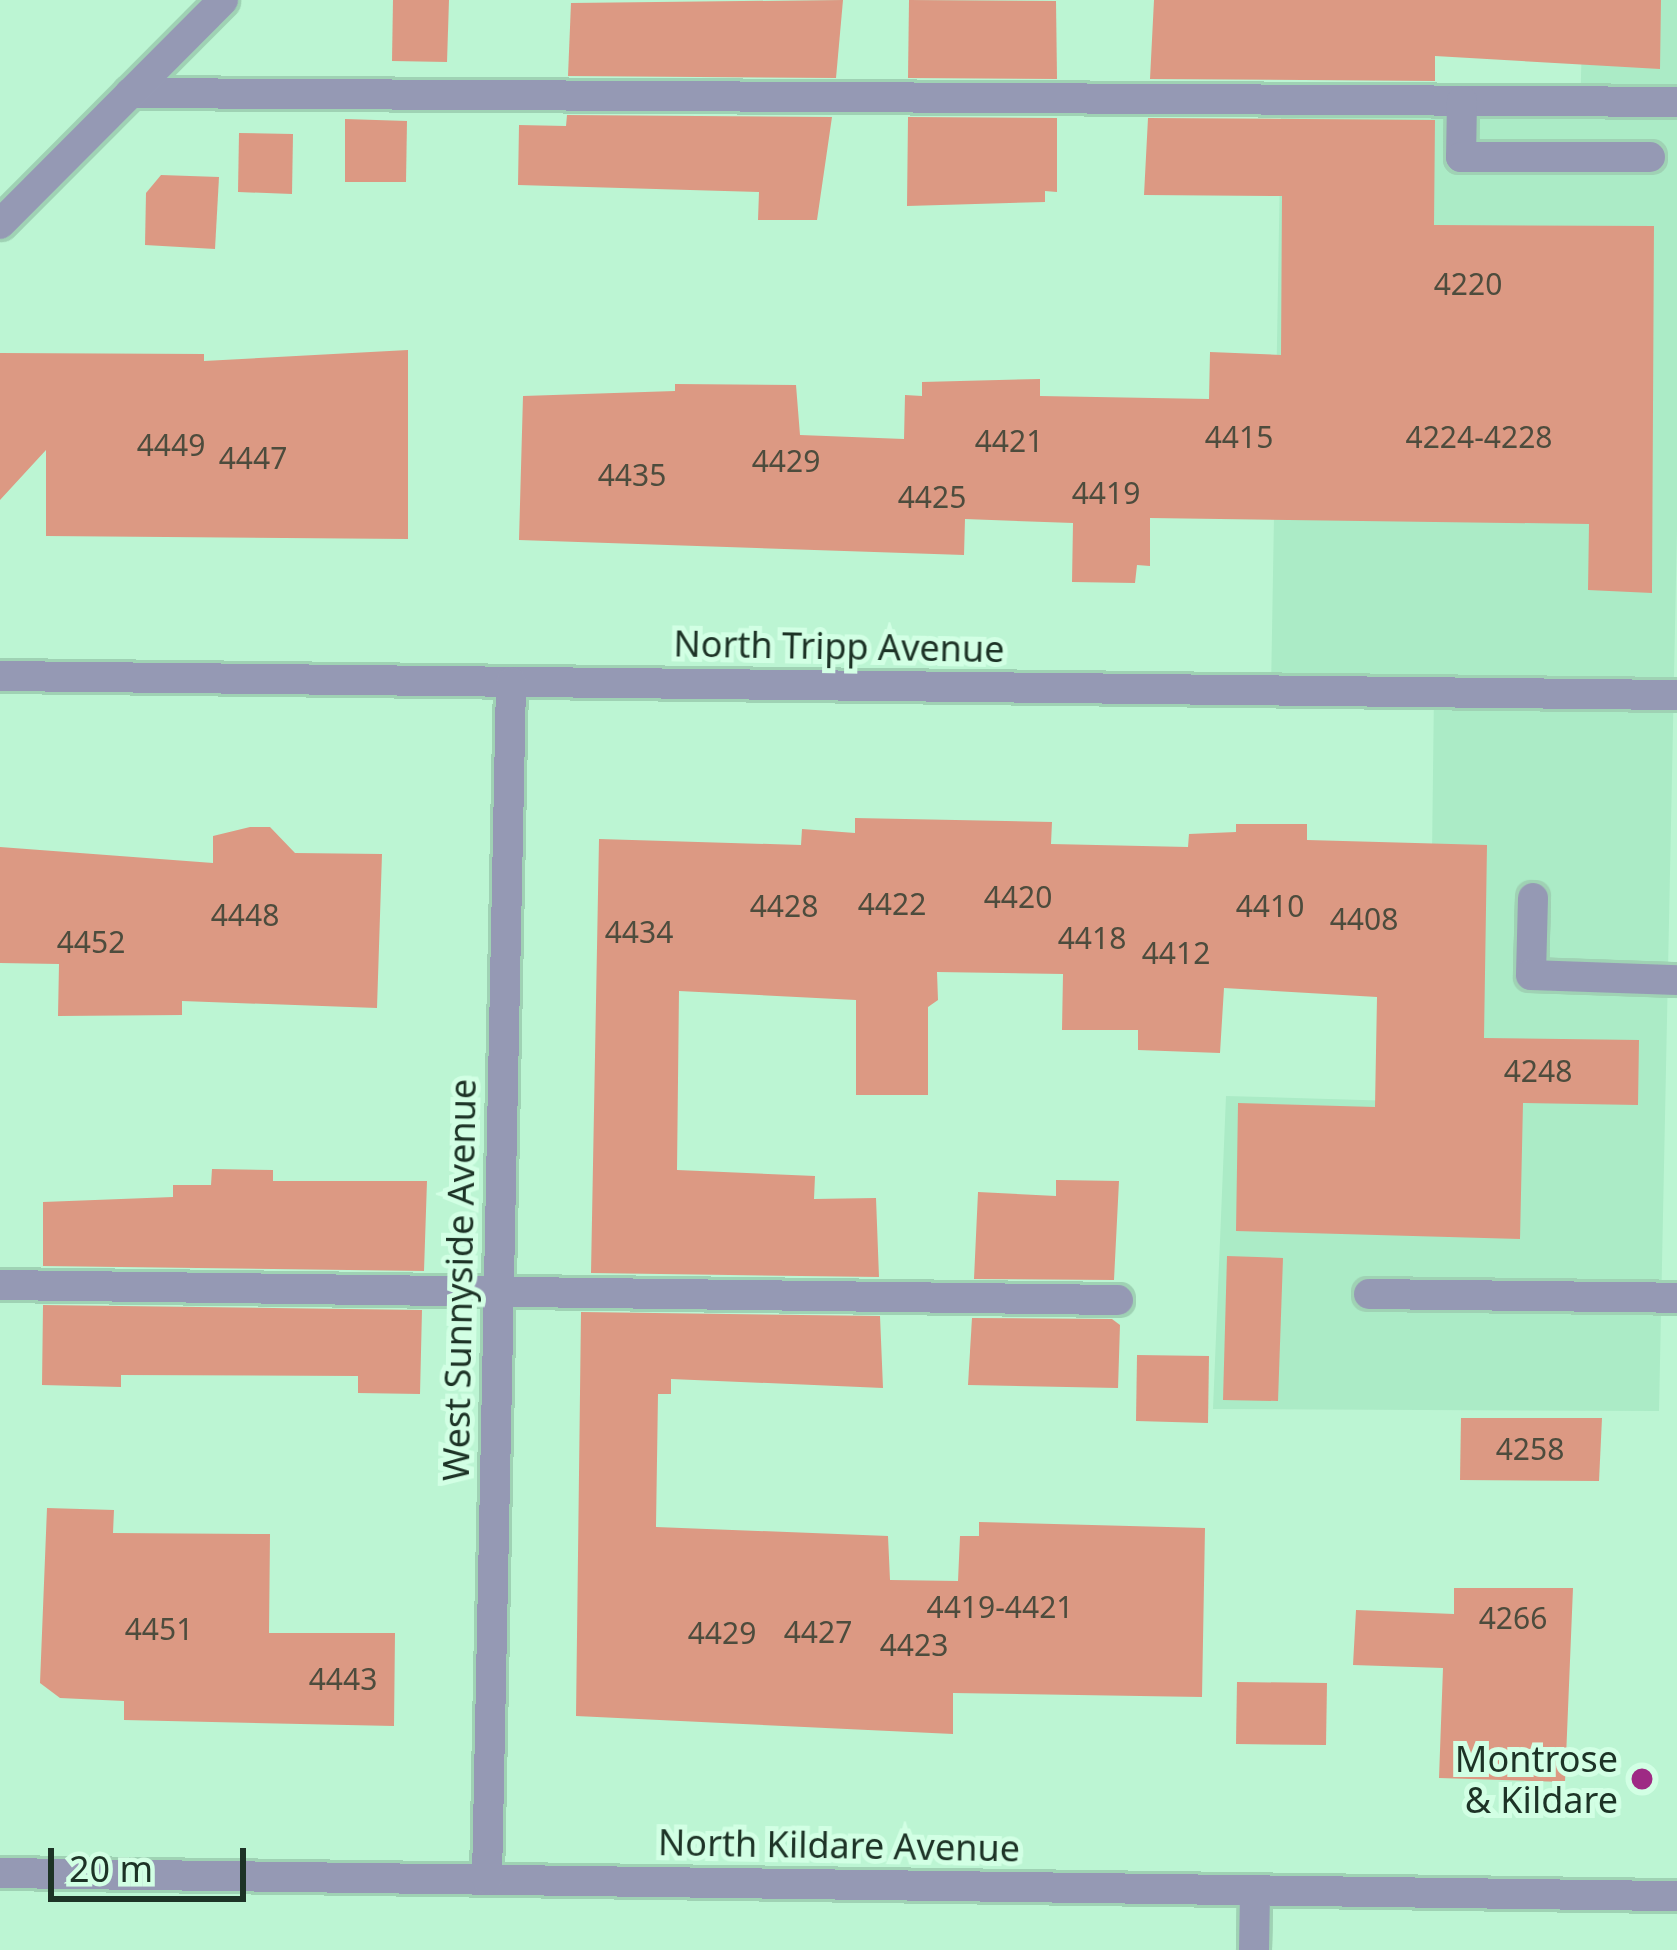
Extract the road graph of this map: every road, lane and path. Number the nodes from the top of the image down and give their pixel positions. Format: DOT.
graph roads {
  1 [pos="223,0"];
  2 [pos="130,93"];
  3 [pos="1462,101"];
  4 [pos="1677,102"];
  5 [pos="1650,157"];
  6 [pos="0,224"];
  7 [pos="0,676"];
  8 [pos="511,682"];
  9 [pos="1677,694"];
  10 [pos="1533,898"];
  11 [pos="1677,980"];
  12 [pos="0,1285"];
  13 [pos="498,1289"];
  14 [pos="1369,1294"];
  15 [pos="1677,1298"];
  16 [pos="1118,1300"];
  17 [pos="0,1873"];
  18 [pos="488,1879"];
  19 [pos="1255,1891"];
  20 [pos="1677,1897"];
  21 [pos="1254,1950"];
  1 -- 2 [label="street"];
  2 -- 3 [label="street"];
  2 -- 6 [label="street"];
  3 -- 4 [label="street"];
  3 -- 5 [label="street"];
  7 -- 8 [label="street, North Tripp Avenue"];
  8 -- 9 [label="street, North Tripp Avenue"];
  8 -- 13 [label="street, West Sunnyside Avenue"];
  10 -- 11 [label="street"];
  12 -- 13 [label="street"];
  13 -- 16 [label="street"];
  13 -- 18 [label="street, West Sunnyside Avenue"];
  14 -- 15 [label="street"];
  17 -- 18 [label="street, North Kildare Avenue"];
  18 -- 19 [label="street, North Kildare Avenue"];
  19 -- 20 [label="street, North Kildare Avenue"];
  19 -- 21 [label="street"];
}
